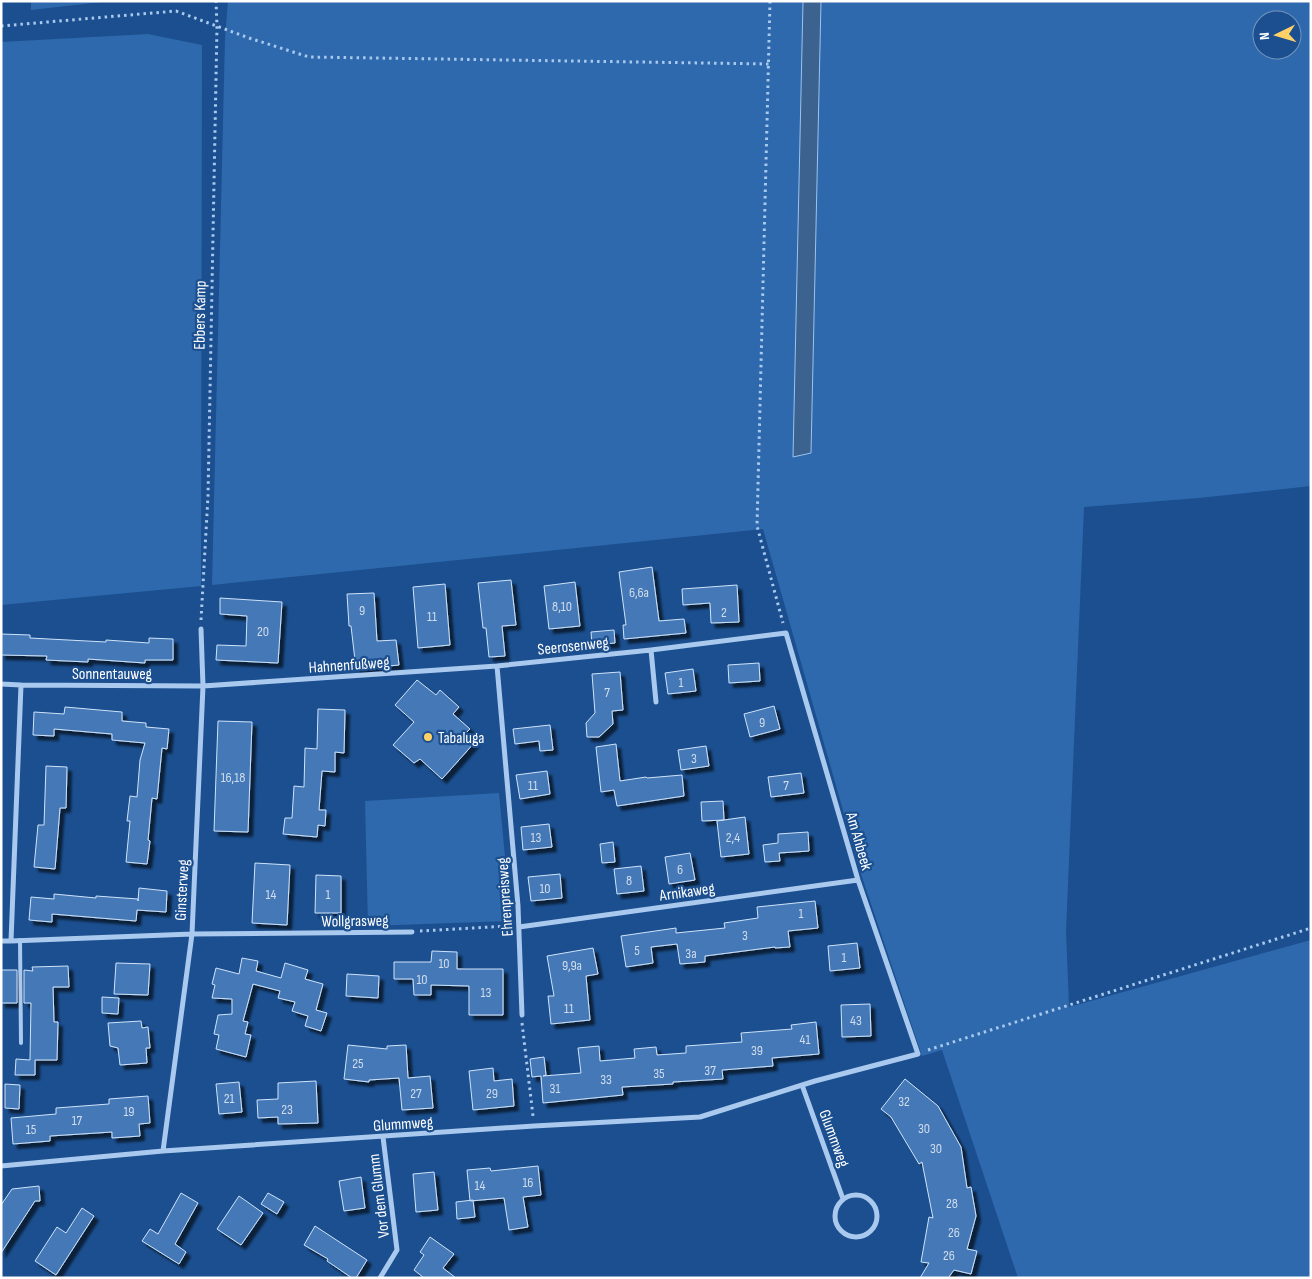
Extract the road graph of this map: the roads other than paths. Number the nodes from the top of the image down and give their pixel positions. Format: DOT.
graph roads {
  1 [pos="201,629"];
  2 [pos="786,633"];
  3 [pos="652,650"];
  4 [pos="497,666"];
  5 [pos="1,684"];
  6 [pos="21,685"];
  7 [pos="203,686"];
  8 [pos="656,702"];
  9 [pos="858,880"];
  10 [pos="519,927"];
  11 [pos="412,932"];
  12 [pos="192,934"];
  13 [pos="20,940"];
  14 [pos="1,941"];
  15 [pos="11,941"];
  16 [pos="522,1015"];
  17 [pos="21,1042"];
  18 [pos="918,1054"];
  19 [pos="802,1085"];
  20 [pos="383,1137"];
  21 [pos="163,1150"];
  22 [pos="1,1166"];
  23 [pos="843,1199"];
  24 [pos="380,1278"];
  1 -- 7 [label="street, Ginsterweg"];
  2 -- 3 [label="street, Seerosenweg"];
  2 -- 9 [label="street, Am Ahbeek"];
  3 -- 4 [label="street, Seerosenweg"];
  3 -- 8 [label="street"];
  4 -- 7 [label="street, Hahnenfußweg"];
  4 -- 10 [label="street, Ehrenpreisweg"];
  5 -- 6 [label="street, Sonnentauweg"];
  6 -- 7 [label="street, Sonnentauweg"];
  6 -- 15 [label="street"];
  7 -- 12 [label="street, Ginsterweg"];
  9 -- 10 [label="street, Arnikaweg"];
  9 -- 18 [label="street, Am Ahbeek"];
  10 -- 16 [label="street, Ehrenpreisweg"];
  11 -- 12 [label="street, Wollgrasweg"];
  12 -- 13 [label="street"];
  12 -- 21 [label="street, Ginsterweg"];
  13 -- 15 [label="street"];
  13 -- 17 [label="lane"];
  14 -- 15 [label="street"];
  18 -- 19 [label="street, Glummweg"];
  19 -- 20 [label="street, Glummweg"];
  19 -- 23 [label="street, Glummweg"];
  20 -- 21 [label="street, Glummweg"];
  20 -- 24 [label="street, Vor dem Glumm"];
  21 -- 22 [label="street, Glummweg"];
  23 -- 23 [label="street"];
}
